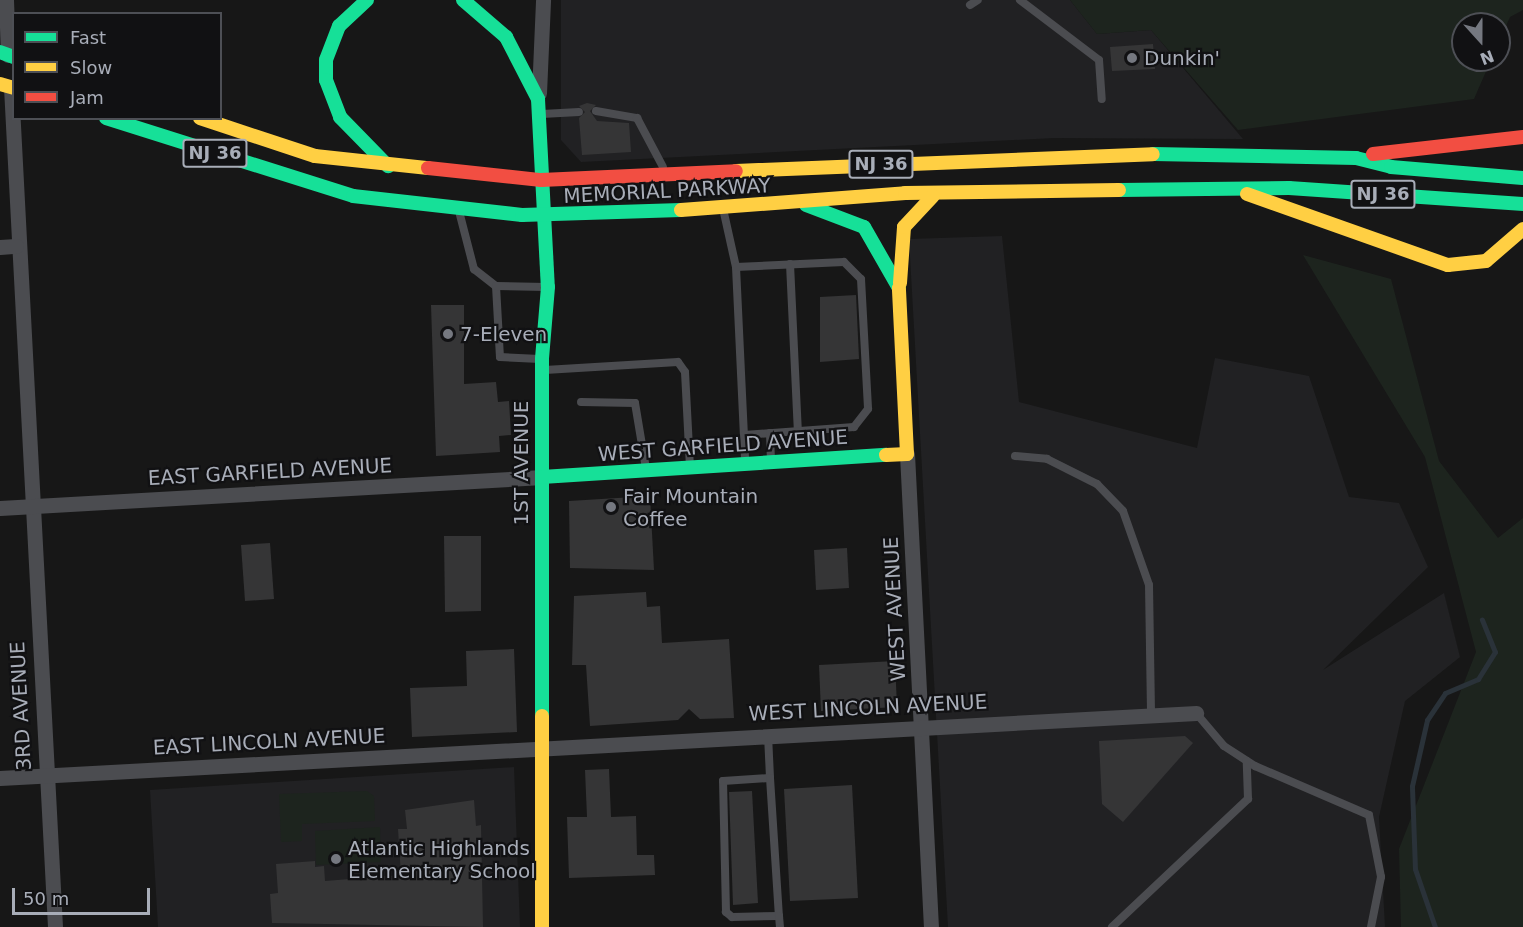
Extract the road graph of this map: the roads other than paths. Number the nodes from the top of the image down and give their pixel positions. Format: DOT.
graph roads {
  1 [pos="6,0"];
  2 [pos="367,0"];
  3 [pos="463,0"];
  4 [pos="543,0"];
  5 [pos="1020,0"];
  6 [pos="7,55"];
  7 [pos="8,86"];
  8 [pos="1102,99"];
  9 [pos="538,106"];
  10 [pos="596,111"];
  11 [pos="579,112"];
  12 [pos="112,120"];
  13 [pos="206,120"];
  14 [pos="1523,137"];
  15 [pos="1356,158"];
  16 [pos="388,166"];
  17 [pos="666,174"];
  18 [pos="1523,178"];
  19 [pos="541,180"];
  20 [pos="1242,192"];
  21 [pos="933,196"];
  22 [pos="801,204"];
  23 [pos="1523,204"];
  24 [pos="723,209"];
  25 [pos="459,211"];
  26 [pos="545,216"];
  27 [pos="1523,229"];
  28 [pos="16,246"];
  29 [pos="0,247"];
  30 [pos="790,264"];
  31 [pos="736,267"];
  32 [pos="496,286"];
  33 [pos="548,286"];
  34 [pos="899,288"];
  35 [pos="542,365"];
  36 [pos="581,402"];
  37 [pos="798,431"];
  38 [pos="770,433"];
  39 [pos="744,435"];
  40 [pos="907,454"];
  41 [pos="1015,456"];
  42 [pos="771,463"];
  43 [pos="745,465"];
  44 [pos="690,468"];
  45 [pos="646,471"];
  46 [pos="542,477"];
  47 [pos="32,506"];
  48 [pos="0,508"];
  49 [pos="1151,712"];
  50 [pos="1196,713"];
  51 [pos="923,726"];
  52 [pos="768,735"];
  53 [pos="541,748"];
  54 [pos="1247,761"];
  55 [pos="45,775"];
  56 [pos="0,778"];
  57 [pos="770,778"];
  58 [pos="779,916"];
  59 [pos="55,927"];
  60 [pos="542,927"];
  61 [pos="780,927"];
  62 [pos="931,927"];
  63 [pos="1112,927"];
  64 [pos="1371,927"];
  1 -- 6 [label="street"];
  2 -- 16 [label="main road"];
  3 -- 9 [label="main road"];
  4 -- 9 [label="street, 1ST AVENUE"];
  5 -- 8 [label="lane"];
  7 -- 28 [label="street, 3RD AVENUE"];
  9 -- 11 [label="lane"];
  9 -- 19 [label="main road, 1ST AVENUE"];
  10 -- 17 [label="lane"];
  12 -- 25 [label="main road, MEMORIAL PARKWAY / NJ 36"];
  13 -- 16 [label="main road, MEMORIAL PARKWAY / NJ 36"];
  14 -- 15 [label="main road"];
  15 -- 17 [label="main road, MEMORIAL PARKWAY / NJ 36"];
  15 -- 18 [label="main road, NJ 36"];
  16 -- 19 [label="main road, MEMORIAL PARKWAY / NJ 36"];
  17 -- 19 [label="main road, MEMORIAL PARKWAY / NJ 36"];
  19 -- 26 [label="main road, 1ST AVENUE"];
  20 -- 21 [label="main road, MEMORIAL PARKWAY / NJ 36"];
  20 -- 23 [label="main road, NJ 36"];
  20 -- 27 [label="main road"];
  21 -- 22 [label="main road, MEMORIAL PARKWAY / NJ 36"];
  21 -- 34 [label="main road"];
  22 -- 24 [label="main road, MEMORIAL PARKWAY / NJ 36"];
  22 -- 34 [label="main road"];
  24 -- 26 [label="main road, MEMORIAL PARKWAY / NJ 36"];
  24 -- 31 [label="lane"];
  25 -- 26 [label="main road, MEMORIAL PARKWAY / NJ 36"];
  25 -- 32 [label="lane"];
  26 -- 33 [label="main road, 1ST AVENUE"];
  28 -- 29 [label="street"];
  28 -- 47 [label="street, 3RD AVENUE"];
  30 -- 31 [label="lane"];
  30 -- 37 [label="lane"];
  30 -- 37 [label="lane"];
  31 -- 39 [label="lane"];
  32 -- 33 [label="lane"];
  32 -- 35 [label="lane"];
  33 -- 35 [label="main road, 1ST AVENUE"];
  34 -- 40 [label="main road, WEST AVENUE"];
  35 -- 44 [label="lane"];
  35 -- 46 [label="main road, 1ST AVENUE"];
  36 -- 45 [label="lane"];
  37 -- 38 [label="lane"];
  38 -- 39 [label="lane"];
  38 -- 42 [label="lane"];
  39 -- 43 [label="lane"];
  40 -- 42 [label="main road, WEST GARFIELD AVENUE"];
  40 -- 51 [label="street, WEST AVENUE"];
  41 -- 49 [label="lane"];
  42 -- 43 [label="main road, WEST GARFIELD AVENUE"];
  43 -- 44 [label="main road, WEST GARFIELD AVENUE"];
  44 -- 45 [label="main road, WEST GARFIELD AVENUE"];
  45 -- 46 [label="main road, WEST GARFIELD AVENUE"];
  46 -- 47 [label="street, EAST GARFIELD AVENUE"];
  46 -- 53 [label="main road, 1ST AVENUE"];
  47 -- 48 [label="street, EAST GARFIELD AVENUE"];
  47 -- 55 [label="street, 3RD AVENUE"];
  49 -- 50 [label="street, WEST LINCOLN AVENUE"];
  49 -- 51 [label="street, WEST LINCOLN AVENUE"];
  50 -- 54 [label="lane"];
  51 -- 52 [label="street, WEST LINCOLN AVENUE"];
  51 -- 62 [label="street, WEST AVENUE"];
  52 -- 53 [label="street, WEST LINCOLN AVENUE"];
  52 -- 57 [label="lane"];
  53 -- 55 [label="street, EAST LINCOLN AVENUE"];
  53 -- 60 [label="main road, 1ST AVENUE"];
  54 -- 63 [label="lane"];
  54 -- 64 [label="lane"];
  55 -- 56 [label="street, EAST LINCOLN AVENUE"];
  55 -- 59 [label="street, 3RD AVENUE"];
  57 -- 58 [label="lane"];
  57 -- 58 [label="lane"];
  58 -- 61 [label="lane"];
}
